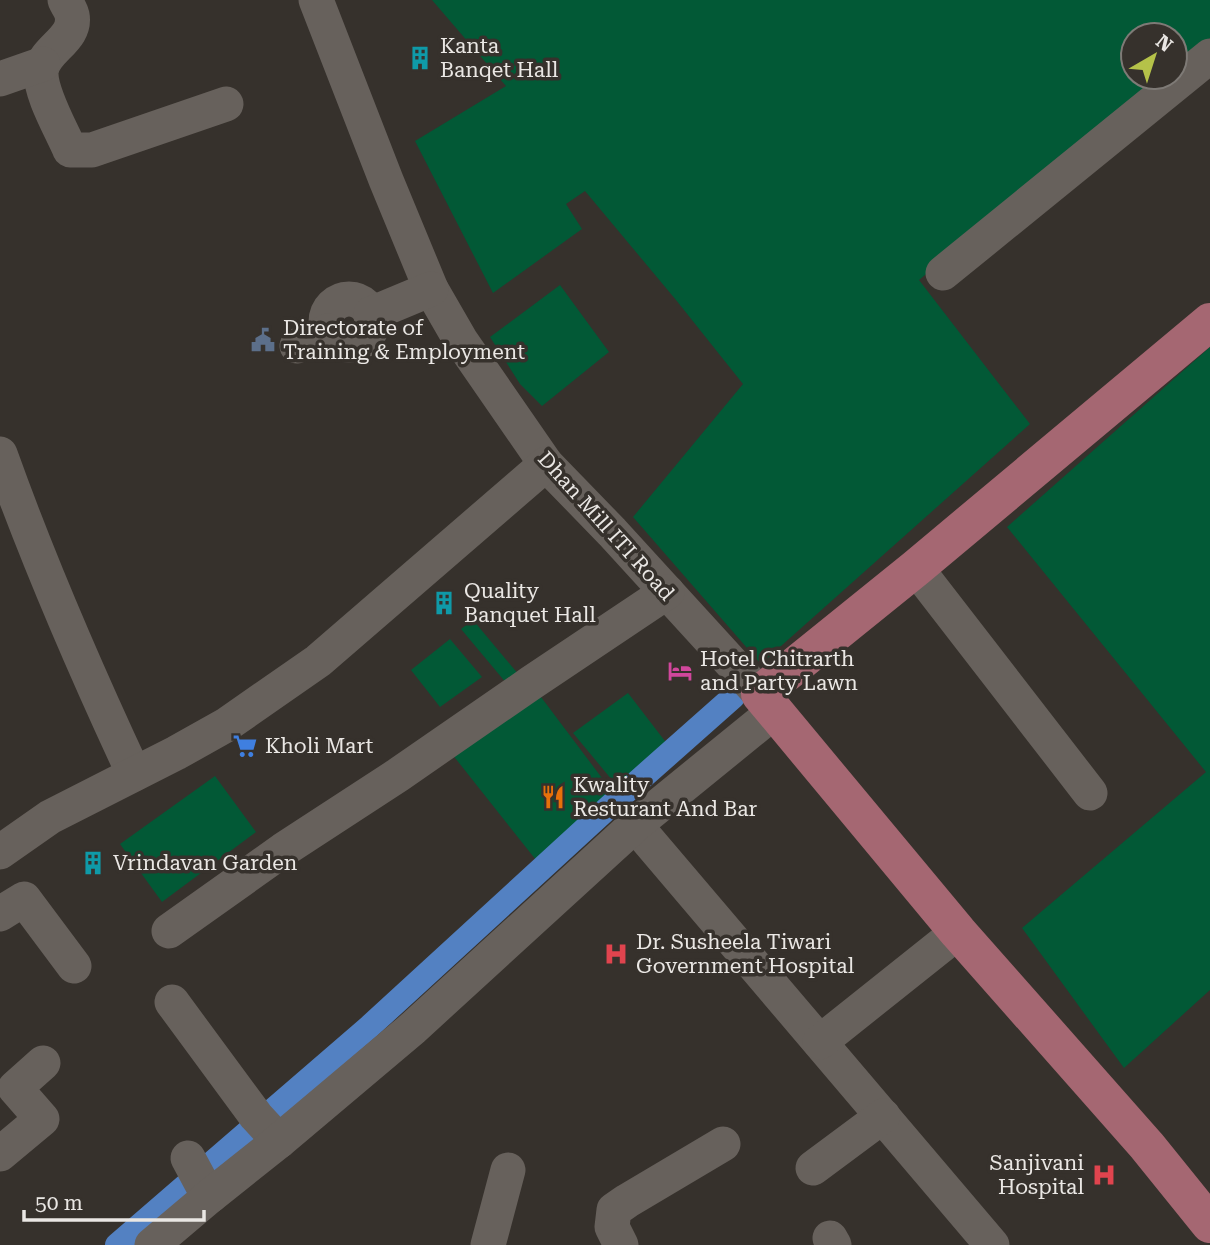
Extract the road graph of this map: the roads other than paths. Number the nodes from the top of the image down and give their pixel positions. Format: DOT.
graph roads {
  1 [pos="65,0"];
  2 [pos="316,0"];
  3 [pos="1210,56"];
  4 [pos="43,64"];
  5 [pos="0,79"];
  6 [pos="226,104"];
  7 [pos="943,273"];
  8 [pos="431,289"];
  9 [pos="1210,322"];
  10 [pos="297,346"];
  11 [pos="0,454"];
  12 [pos="546,464"];
  13 [pos="9,505"];
  14 [pos="916,568"];
  15 [pos="667,592"];
  16 [pos="767,702"];
  17 [pos="134,774"];
  18 [pos="1090,793"];
  19 [pos="635,825"];
  20 [pos="0,852"];
  21 [pos="0,914"];
  22 [pos="169,931"];
  23 [pos="958,932"];
  24 [pos="74,966"];
  25 [pos="172,1002"];
  26 [pos="820,1042"];
  27 [pos="43,1063"];
  28 [pos="883,1116"];
  29 [pos="269,1130"];
  30 [pos="723,1144"];
  31 [pos="0,1154"];
  32 [pos="813,1168"];
  33 [pos="508,1170"];
  34 [pos="1210,1224"];
  35 [pos="152,1245"];
  36 [pos="488,1245"];
  37 [pos="621,1245"];
  38 [pos="992,1245"];
  1 -- 4 [label="street"];
  2 -- 8 [label="street, Dhan Mill ITI Road"];
  3 -- 7 [label="street"];
  4 -- 5 [label="street"];
  4 -- 6 [label="street"];
  8 -- 10 [label="street"];
  8 -- 12 [label="street, Dhan Mill ITI Road"];
  9 -- 14 [label="main road"];
  11 -- 13 [label="street"];
  12 -- 15 [label="street, Dhan Mill ITI Road"];
  12 -- 17 [label="street"];
  13 -- 17 [label="street"];
  14 -- 16 [label="main road"];
  14 -- 18 [label="street"];
  15 -- 16 [label="street, Dhan Mill ITI Road"];
  15 -- 22 [label="street"];
  16 -- 19 [label="street"];
  16 -- 23 [label="main road"];
  17 -- 20 [label="street"];
  19 -- 26 [label="street"];
  19 -- 29 [label="street"];
  21 -- 24 [label="street"];
  23 -- 26 [label="street"];
  23 -- 34 [label="main road"];
  25 -- 29 [label="street"];
  26 -- 28 [label="street"];
  27 -- 31 [label="street"];
  28 -- 32 [label="street"];
  28 -- 38 [label="street"];
  29 -- 35 [label="street"];
  30 -- 37 [label="street"];
  33 -- 36 [label="street"];
}
